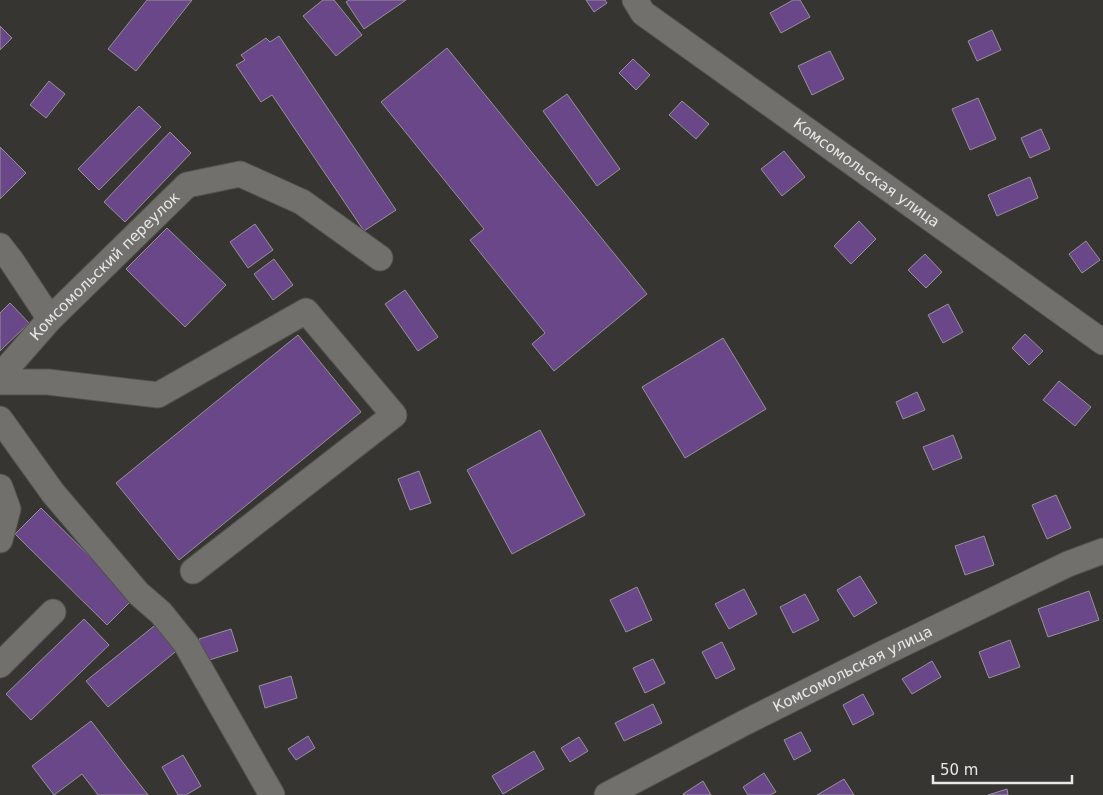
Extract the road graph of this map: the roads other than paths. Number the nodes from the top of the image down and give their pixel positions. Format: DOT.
graph roads {
  1 [pos="635,0"];
  2 [pos="0,246"];
  3 [pos="380,258"];
  4 [pos="50,319"];
  5 [pos="1103,342"];
  6 [pos="0,376"];
  7 [pos="0,382"];
  8 [pos="0,419"];
  9 [pos="0,488"];
  10 [pos="0,540"];
  11 [pos="1103,551"];
  12 [pos="193,571"];
  13 [pos="53,612"];
  14 [pos="0,665"];
  15 [pos="618,792"];
  16 [pos="272,795"];
  1 -- 5 [label="street, Комсомольская улица"];
  2 -- 4 [label="street"];
  3 -- 4 [label="street, Комсомольский переулок"];
  4 -- 6 [label="street, Комсомольский переулок"];
  7 -- 12 [label="street"];
  8 -- 16 [label="street"];
  9 -- 10 [label="street"];
  11 -- 15 [label="street, Комсомольская улица"];
  13 -- 14 [label="street"];
}
